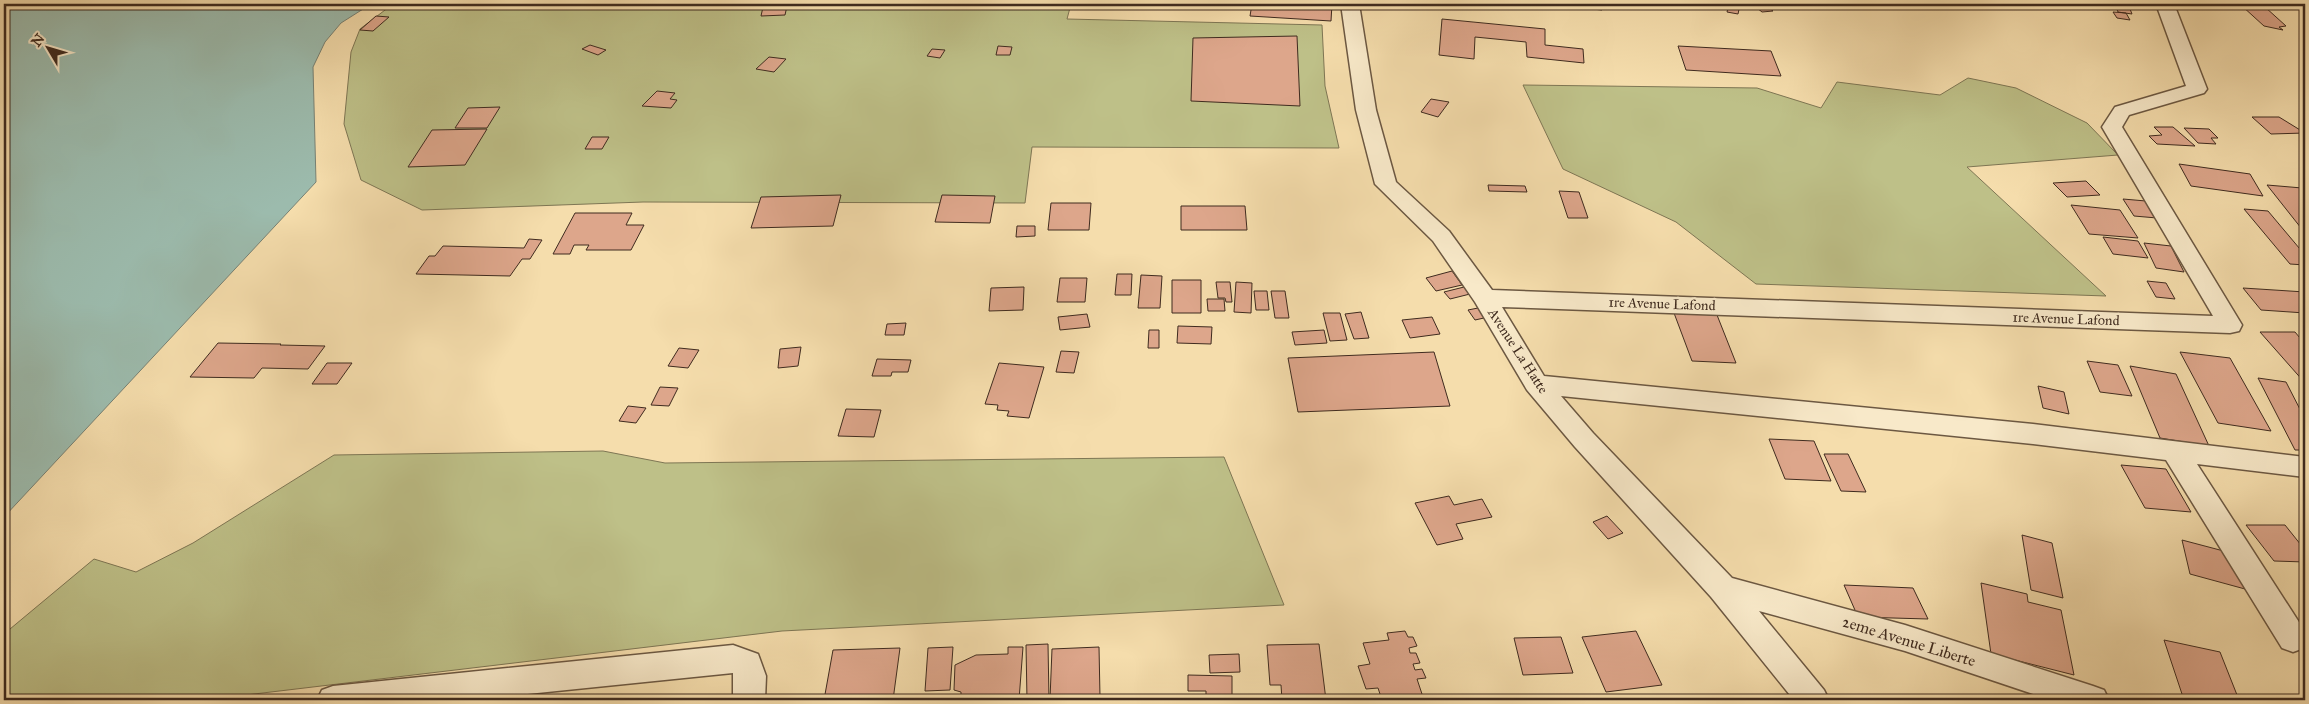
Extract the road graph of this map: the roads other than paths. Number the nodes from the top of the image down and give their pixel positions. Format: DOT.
graph roads {
  1 [pos="1350,4"];
  2 [pos="2165,4"];
  3 [pos="1484,298"];
  4 [pos="1536,384"];
  5 [pos="2174,451"];
  6 [pos="2305,467"];
  7 [pos="1722,588"];
  8 [pos="2293,639"];
  9 [pos="333,700"];
  10 [pos="749,700"];
  11 [pos="1813,700"];
  12 [pos="2093,700"];
  1 -- 3 [label="street, Avenue La Hatte"];
  2 -- 3 [label="street, 1re Avenue Lafond"];
  3 -- 4 [label="street, Avenue La Hatte"];
  4 -- 5 [label="street"];
  4 -- 7 [label="street, Avenue La Hatte"];
  5 -- 6 [label="street"];
  5 -- 8 [label="street"];
  7 -- 11 [label="street, Avenue La Hatte"];
  7 -- 12 [label="street, 2eme Avenue Liberte"];
  9 -- 10 [label="street"];
}
